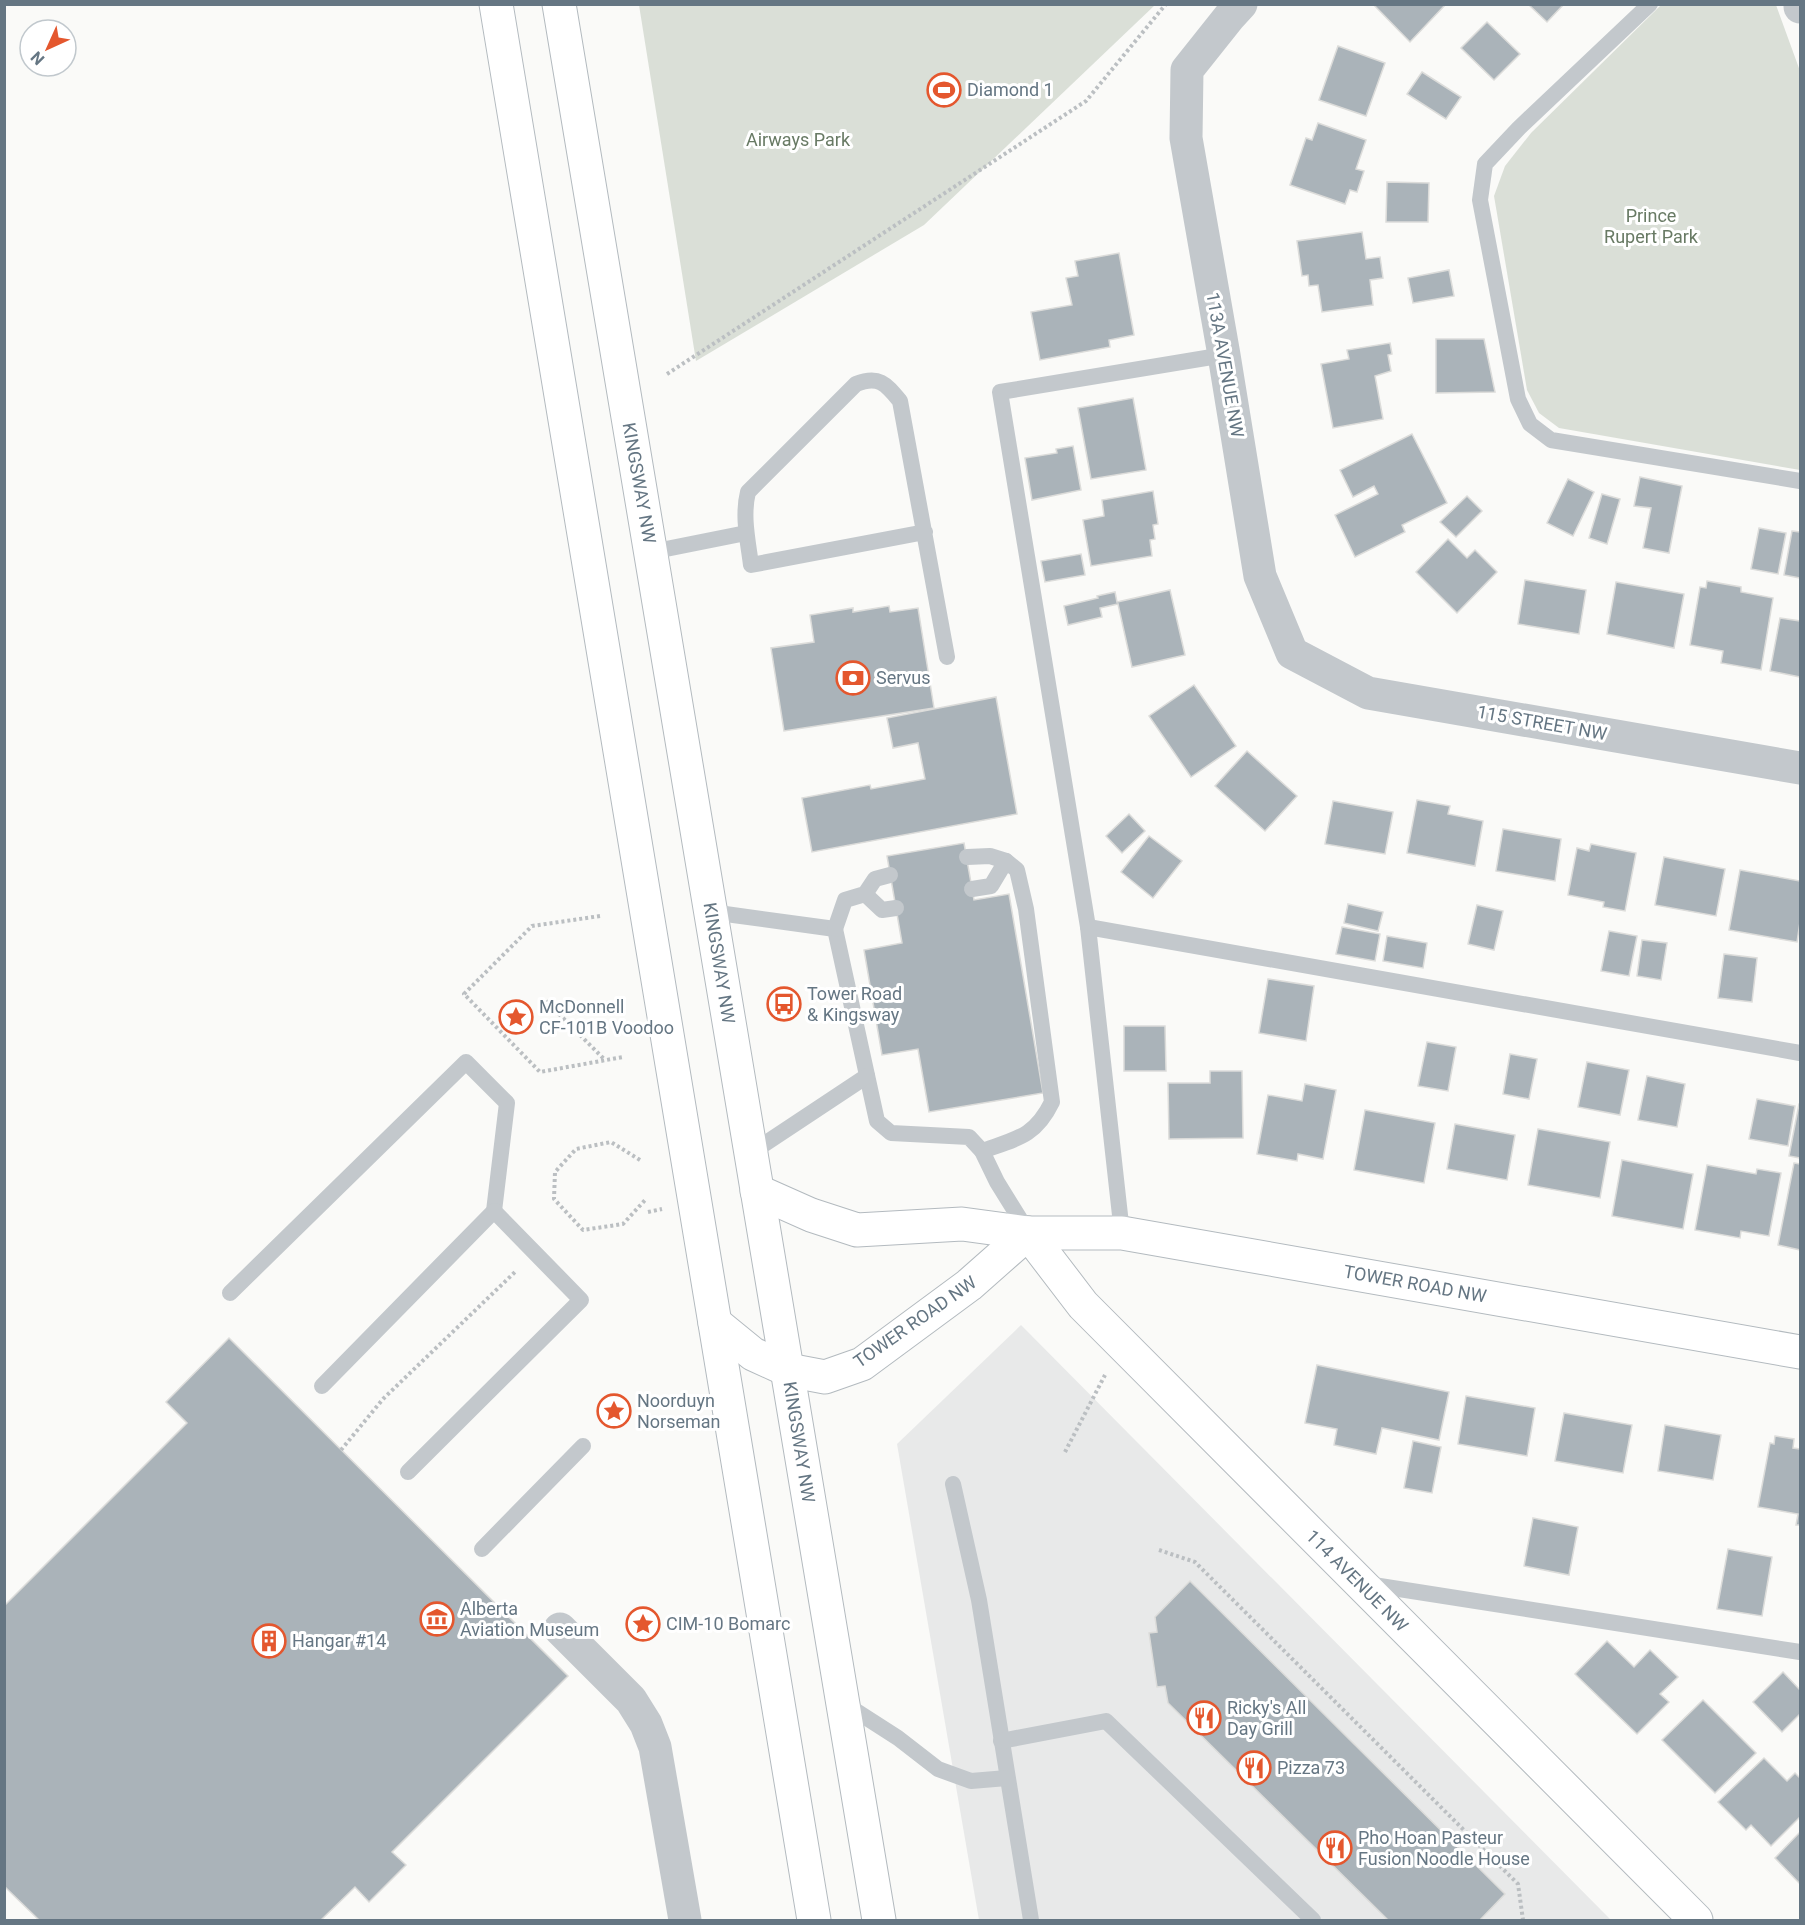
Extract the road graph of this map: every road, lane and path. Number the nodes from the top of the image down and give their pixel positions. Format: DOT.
graph roads {
  1 [pos="496,4"];
  2 [pos="559,4"];
  3 [pos="1166,4"];
  4 [pos="1241,4"];
  5 [pos="1650,4"];
  6 [pos="1224,355"];
  7 [pos="667,374"];
  8 [pos="1800,481"];
  9 [pos="925,532"];
  10 [pos="746,533"];
  11 [pos="651,552"];
  12 [pos="1292,653"];
  13 [pos="947,657"];
  14 [pos="1800,768"];
  15 [pos="967,857"];
  16 [pos="1006,861"];
  17 [pos="890,875"];
  18 [pos="972,889"];
  19 [pos="865,894"];
  20 [pos="896,908"];
  21 [pos="711,912"];
  22 [pos="600,916"];
  23 [pos="1088,927"];
  24 [pos="835,929"];
  25 [pos="546,1001"];
  26 [pos="1800,1053"];
  27 [pos="623,1057"];
  28 [pos="605,1060"];
  29 [pos="867,1076"];
  30 [pos="982,1151"];
  31 [pos="751,1154"];
  32 [pos="640,1160"];
  33 [pos="757,1191"];
  34 [pos="646,1199"];
  35 [pos="494,1211"];
  36 [pos="1028,1233"];
  37 [pos="1122,1233"];
  38 [pos="536,1253"];
  39 [pos="230,1293"];
  40 [pos="715,1323"];
  41 [pos="1800,1352"];
  42 [pos="1110,1366"];
  43 [pos="788,1370"];
  44 [pos="322,1386"];
  45 [pos="583,1446"];
  46 [pos="341,1450"];
  47 [pos="1065,1452"];
  48 [pos="408,1472"];
  49 [pos="953,1484"];
  50 [pos="482,1549"];
  51 [pos="1159,1550"];
  52 [pos="1358,1582"];
  53 [pos="560,1629"];
  54 [pos="1800,1652"];
  55 [pos="843,1702"];
  56 [pos="1001,1741"];
  57 [pos="1007,1778"];
  58 [pos="685,1920"];
  59 [pos="814,1920"];
  60 [pos="879,1920"];
  61 [pos="1030,1920"];
  62 [pos="1313,1920"];
  63 [pos="1523,1920"];
  64 [pos="1696,1920"];
  1 -- 40 [label="main road"];
  2 -- 11 [label="main road, KINGSWAY NW"];
  3 -- 7 [label="path"];
  4 -- 6 [label="street, 113A AVENUE NW"];
  5 -- 8 [label="lane"];
  6 -- 12 [label="street, 113A AVENUE NW"];
  6 -- 23 [label="lane"];
  9 -- 10 [label="lane"];
  9 -- 10 [label="lane"];
  9 -- 13 [label="lane"];
  10 -- 11 [label="lane"];
  11 -- 21 [label="main road, KINGSWAY NW"];
  12 -- 14 [label="street, 115 STREET NW"];
  15 -- 16 [label="lane"];
  16 -- 18 [label="lane"];
  16 -- 30 [label="lane"];
  17 -- 19 [label="lane"];
  19 -- 20 [label="lane"];
  19 -- 24 [label="lane"];
  21 -- 24 [label="lane"];
  21 -- 31 [label="main road, KINGSWAY NW"];
  22 -- 28 [label="path"];
  23 -- 26 [label="lane"];
  23 -- 37 [label="lane"];
  24 -- 29 [label="lane"];
  25 -- 28 [label="path"];
  27 -- 28 [label="path"];
  29 -- 30 [label="lane"];
  29 -- 31 [label="lane"];
  30 -- 36 [label="lane"];
  31 -- 33 [label="main road, KINGSWAY NW"];
  32 -- 34 [label="path"];
  33 -- 36 [label="main road, TOWER ROAD NW"];
  33 -- 43 [label="main road, KINGSWAY NW"];
  35 -- 38 [label="lane"];
  35 -- 39 [label="lane"];
  35 -- 44 [label="lane"];
  36 -- 37 [label="main road, TOWER ROAD NW"];
  36 -- 43 [label="main road, TOWER ROAD NW"];
  36 -- 52 [label="main road, 114 AVENUE NW"];
  37 -- 41 [label="main road, TOWER ROAD NW"];
  38 -- 46 [label="path"];
  38 -- 48 [label="lane"];
  40 -- 43 [label="main road, TOWER ROAD NW"];
  40 -- 59 [label="main road"];
  42 -- 47 [label="path"];
  43 -- 55 [label="main road, KINGSWAY NW"];
  45 -- 50 [label="lane"];
  49 -- 56 [label="lane"];
  51 -- 63 [label="path"];
  52 -- 54 [label="lane"];
  52 -- 64 [label="main road, 114 AVENUE NW"];
  53 -- 58 [label="street"];
  55 -- 57 [label="lane"];
  55 -- 60 [label="main road, KINGSWAY NW"];
  56 -- 57 [label="lane"];
  56 -- 62 [label="lane"];
  57 -- 61 [label="lane"];
}
